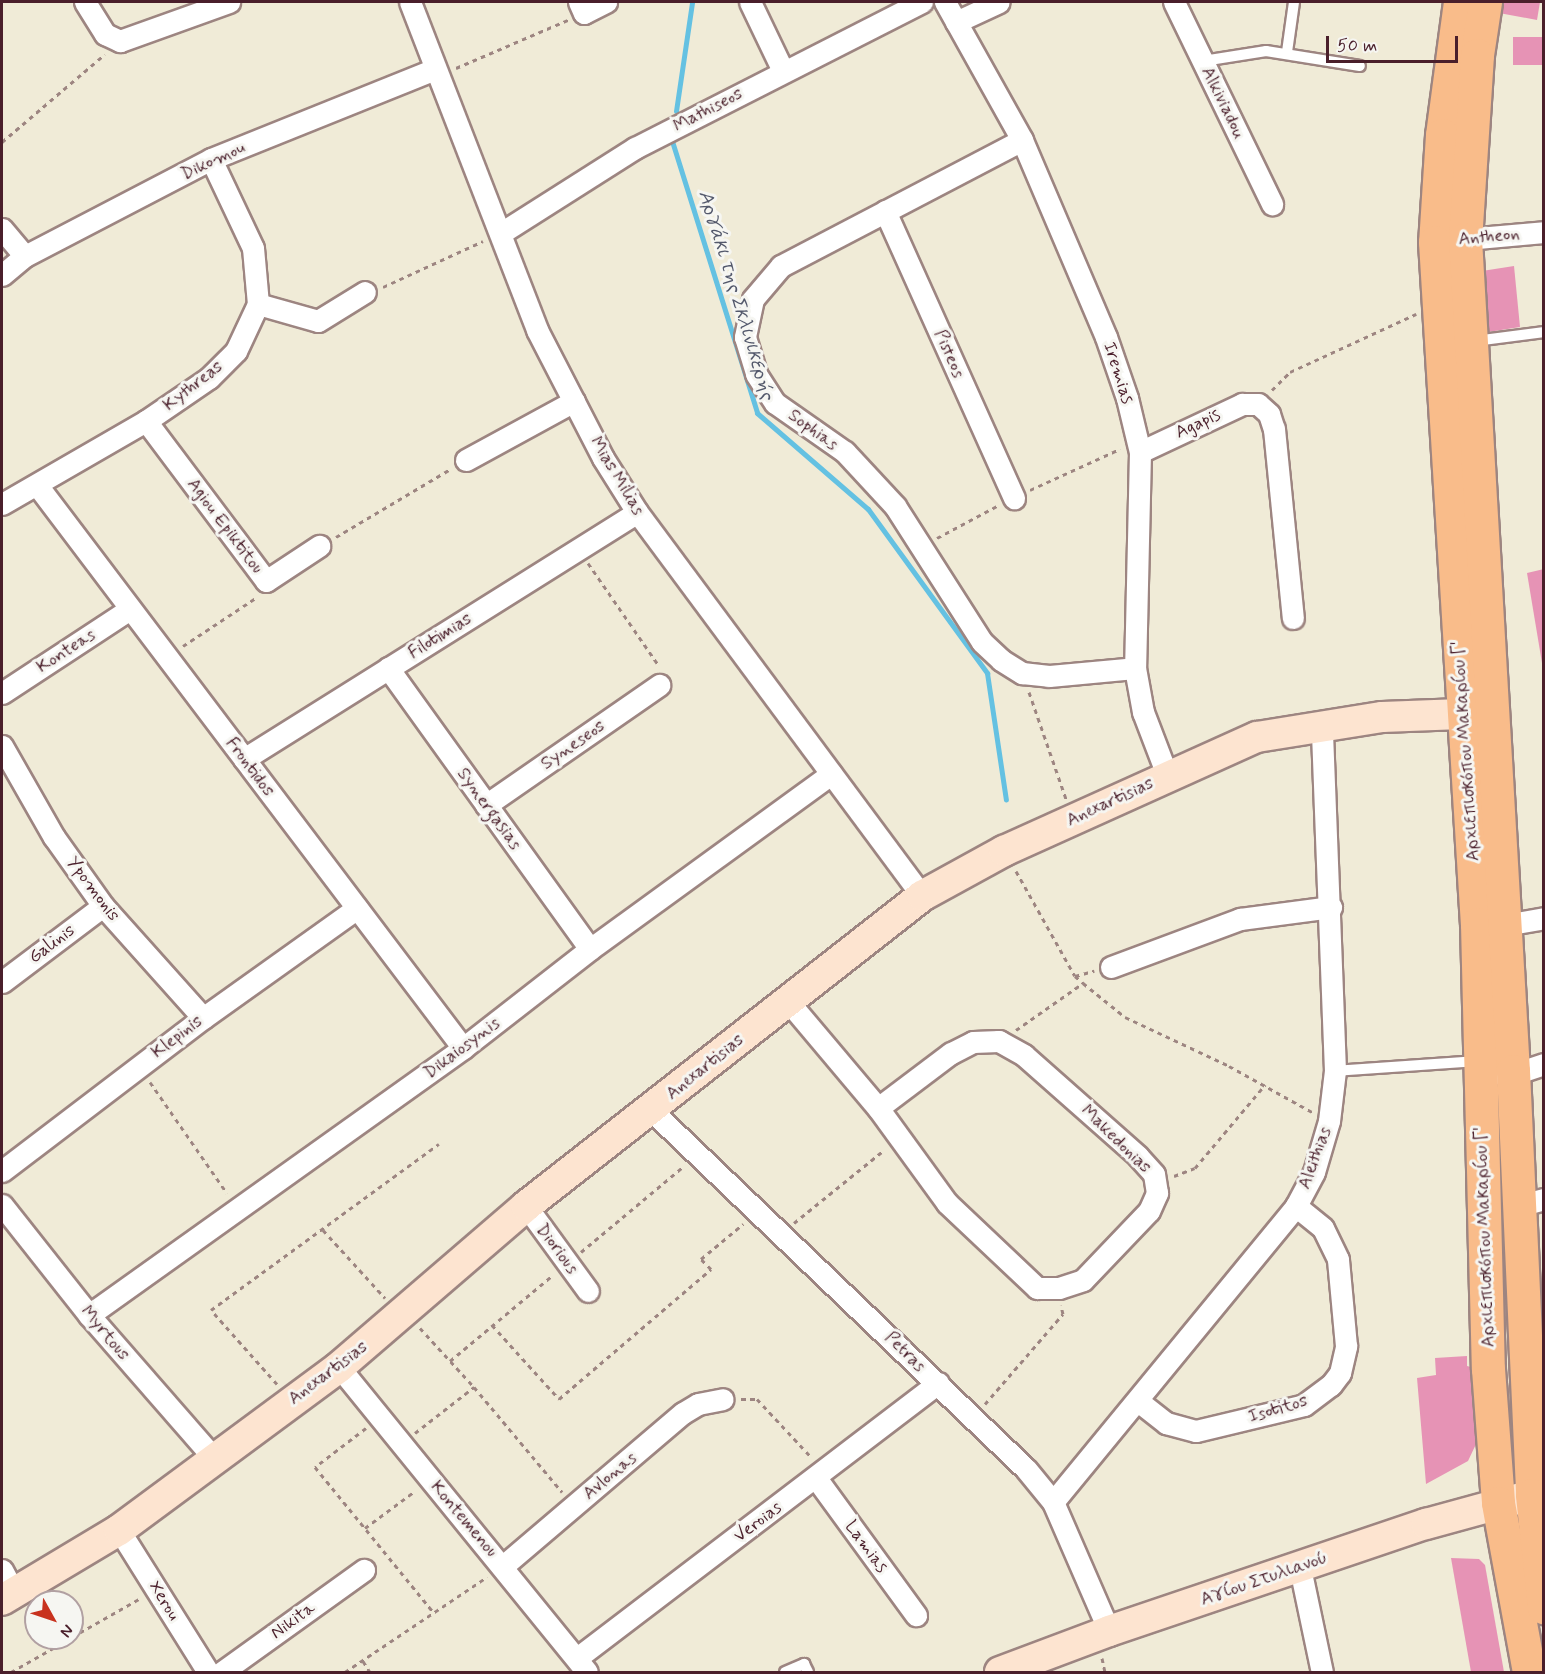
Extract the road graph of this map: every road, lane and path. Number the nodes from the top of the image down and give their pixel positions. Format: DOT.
graph roads {
  1 [pos="85,2"];
  2 [pos="229,2"];
  3 [pos="410,2"];
  4 [pos="606,2"];
  5 [pos="750,2"];
  6 [pos="922,2"];
  7 [pos="945,2"];
  8 [pos="999,2"];
  9 [pos="1174,2"];
  10 [pos="1294,2"];
  11 [pos="1460,2"];
  12 [pos="1485,2"];
  13 [pos="581,7"];
  14 [pos="956,22"];
  15 [pos="120,41"];
  16 [pos="1287,52"];
  17 [pos="1203,61"];
  18 [pos="1360,66"];
  19 [pos="783,71"];
  20 [pos="436,72"];
  21 [pos="1022,140"];
  22 [pos="2,141"];
  23 [pos="211,159"];
  24 [pos="1272,204"];
  25 [pos="885,211"];
  26 [pos="2,230"];
  27 [pos="1544,232"];
  28 [pos="501,233"];
  29 [pos="1450,241"];
  30 [pos="25,256"];
  31 [pos="2,275"];
  32 [pos="365,292"];
  33 [pos="258,304"];
  34 [pos="1427,308"];
  35 [pos="1544,332"];
  36 [pos="1469,342"];
  37 [pos="574,401"];
  38 [pos="1258,404"];
  39 [pos="146,421"];
  40 [pos="1140,452"];
  41 [pos="466,460"];
  42 [pos="37,485"];
  43 [pos="1014,498"];
  44 [pos="2,504"];
  45 [pos="637,512"];
  46 [pos="320,546"];
  47 [pos="578,549"];
  48 [pos="266,581"];
  49 [pos="130,609"];
  50 [pos="1293,618"];
  51 [pos="166,657"];
  52 [pos="388,668"];
  53 [pos="1135,668"];
  54 [pos="1022,674"];
  55 [pos="659,684"];
  56 [pos="2,693"];
  57 [pos="1478,714"];
  58 [pos="1322,725"];
  59 [pos="2,746"];
  60 [pos="244,759"];
  61 [pos="831,774"];
  62 [pos="1167,775"];
  63 [pos="486,805"];
  64 [pos="1073,819"];
  65 [pos="1004,851"];
  66 [pos="922,896"];
  67 [pos="103,906"];
  68 [pos="1330,907"];
  69 [pos="357,908"];
  70 [pos="1544,918"];
  71 [pos="1505,925"];
  72 [pos="590,949"];
  73 [pos="1111,967"];
  74 [pos="2,982"];
  75 [pos="1083,982"];
  76 [pos="787,1000"];
  77 [pos="203,1018"];
  78 [pos="999,1041"];
  79 [pos="463,1048"];
  80 [pos="1480,1061"];
  81 [pos="139,1066"];
  82 [pos="1528,1068"];
  83 [pos="1335,1071"];
  84 [pos="1264,1085"];
  85 [pos="878,1108"];
  86 [pos="651,1110"];
  87 [pos="1329,1121"];
  88 [pos="899,1137"];
  89 [pos="439,1144"];
  90 [pos="698,1154"];
  91 [pos="2,1171"];
  92 [pos="1155,1184"];
  93 [pos="1484,1193"];
  94 [pos="1531,1202"];
  95 [pos="2,1205"];
  96 [pos="526,1206"];
  97 [pos="1296,1206"];
  98 [pos="238,1209"];
  99 [pos="758,1211"];
  100 [pos="322,1229"];
  101 [pos="782,1233"];
  102 [pos="568,1263"];
  103 [pos="1059,1288"];
  104 [pos="588,1291"];
  105 [pos="403,1313"];
  106 [pos="89,1315"];
  107 [pos="492,1324"];
  108 [pos="450,1361"];
  109 [pos="339,1367"];
  110 [pos="1535,1367"];
  111 [pos="938,1383"];
  112 [pos="474,1387"];
  113 [pos="723,1399"];
  114 [pos="292,1401"];
  115 [pos="1138,1401"];
  116 [pos="380,1417"];
  117 [pos="973,1417"];
  118 [pos="401,1443"];
  119 [pos="213,1457"];
  120 [pos="820,1475"];
  121 [pos="431,1479"];
  122 [pos="1532,1495"];
  123 [pos="1053,1502"];
  124 [pos="1498,1503"];
  125 [pos="574,1506"];
  126 [pos="365,1528"];
  127 [pos="119,1530"];
  128 [pos="503,1566"];
  129 [pos="1300,1568"];
  130 [pos="364,1570"];
  131 [pos="6,1588"];
  132 [pos="156,1589"];
  133 [pos="1544,1607"];
  134 [pos="434,1613"];
  135 [pos="916,1615"];
  136 [pos="84,1631"];
  137 [pos="1109,1631"];
  138 [pos="50,1650"];
  139 [pos="363,1660"];
  140 [pos="582,1665"];
  141 [pos="11,1672"];
  142 [pos="208,1672"];
  143 [pos="222,1672"];
  144 [pos="345,1672"];
  145 [pos="370,1672"];
  146 [pos="785,1672"];
  147 [pos="808,1672"];
  148 [pos="1000,1672"];
  149 [pos="1322,1672"];
  150 [pos="1528,1672"];
  1 -- 15 [label="street"];
  2 -- 15 [label="street"];
  3 -- 20 [label="street, Mias Milias"];
  4 -- 13 [label="street"];
  5 -- 19 [label="street"];
  6 -- 19 [label="street, Mathiseos"];
  7 -- 14 [label="street, Iremias"];
  8 -- 14 [label="street"];
  9 -- 17 [label="street, Alkiviadou"];
  10 -- 16 [label="lane"];
  11 -- 29 [label="main road, Αρχιεπισκόπου Μακαρίου Γ'"];
  12 -- 29 [label="main road, Αρχιεπισκόπου Μακαρίου Γ'"];
  13 -- 20 [label="path"];
  14 -- 21 [label="street, Iremias"];
  15 -- 22 [label="path"];
  16 -- 17 [label="lane"];
  16 -- 18 [label="lane"];
  17 -- 24 [label="street, Alkiviadou"];
  19 -- 28 [label="street, Mathiseos"];
  20 -- 23 [label="street, Dikomou"];
  20 -- 28 [label="street, Mias Milias"];
  21 -- 25 [label="street, Sophias"];
  21 -- 40 [label="street, Iremias"];
  23 -- 30 [label="street, Dikomou"];
  23 -- 33 [label="street"];
  25 -- 43 [label="street, Pisteos"];
  25 -- 54 [label="street, Sophias"];
  26 -- 30 [label="street"];
  27 -- 29 [label="street, Antheon"];
  28 -- 32 [label="path"];
  28 -- 37 [label="street, Mias Milias"];
  29 -- 36 [label="main road, Αρχιεπισκόπου Μακαρίου Γ'"];
  29 -- 57 [label="main road, Αρχιεπισκόπου Μακαρίου Γ'"];
  30 -- 31 [label="street, Dikomou"];
  32 -- 33 [label="street"];
  33 -- 39 [label="street, Kythreas"];
  34 -- 38 [label="path"];
  35 -- 36 [label="lane"];
  36 -- 57 [label="main road, Αρχιεπισκόπου Μακαρίου Γ'"];
  37 -- 41 [label="street"];
  37 -- 45 [label="street, Mias Milias"];
  38 -- 40 [label="street, Agapis"];
  38 -- 50 [label="street"];
  39 -- 42 [label="street, Kythreas"];
  39 -- 48 [label="street, Agiou Epiktitou"];
  40 -- 53 [label="street, Iremias"];
  41 -- 46 [label="path"];
  42 -- 44 [label="street, Kythreas"];
  42 -- 49 [label="street, Frontidos"];
  45 -- 47 [label="street, Filotimias"];
  45 -- 61 [label="street, Mias Milias"];
  46 -- 48 [label="street, Agiou Epiktitou"];
  47 -- 52 [label="street, Filotimias"];
  47 -- 55 [label="path"];
  48 -- 51 [label="path"];
  49 -- 51 [label="street, Frontidos"];
  49 -- 56 [label="street, Konteas"];
  51 -- 60 [label="street, Frontidos"];
  52 -- 60 [label="street, Filotimias"];
  52 -- 63 [label="street, Synergasias"];
  53 -- 54 [label="street"];
  53 -- 62 [label="street, Iremias"];
  54 -- 64 [label="path"];
  55 -- 63 [label="street, Syneseos"];
  57 -- 58 [label="street, Anexartisias"];
  57 -- 71 [label="main road, Αρχιεπισκόπου Μακαρίου Γ'"];
  57 -- 80 [label="main road, Αρχιεπισκόπου Μακαρίου Γ'"];
  58 -- 62 [label="street, Anexartisias"];
  58 -- 68 [label="street, Aleithias"];
  59 -- 67 [label="street, Ypomonis"];
  60 -- 69 [label="street, Frontidos"];
  61 -- 66 [label="street, Mias Milias"];
  61 -- 72 [label="street, Dikaiosynis"];
  62 -- 64 [label="street, Anexartisias"];
  63 -- 72 [label="street, Synergasias"];
  64 -- 65 [label="street, Anexartisias"];
  65 -- 66 [label="street, Anexartisias"];
  65 -- 75 [label="path"];
  66 -- 76 [label="street, Anexartisias"];
  67 -- 74 [label="street, Galinis"];
  67 -- 77 [label="street, Ypomonis"];
  68 -- 73 [label="street"];
  68 -- 83 [label="street, Aleithias"];
  69 -- 77 [label="street, Klepinis"];
  69 -- 79 [label="street, Frontidos"];
  70 -- 71 [label="street"];
  71 -- 82 [label="main road, Αρχιεπισκόπου Μακαρίου Γ'"];
  72 -- 79 [label="street, Dikaiosynis"];
  75 -- 78 [label="path"];
  75 -- 84 [label="path"];
  76 -- 85 [label="street"];
  76 -- 86 [label="street, Anexartisias"];
  77 -- 81 [label="street, Klepinis"];
  78 -- 85 [label="street"];
  78 -- 92 [label="street, Makedonias"];
  79 -- 98 [label="street, Dikaiosynis"];
  80 -- 83 [label="lane"];
  80 -- 93 [label="main road, Αρχιεπισκόπου Μακαρίου Γ'"];
  81 -- 91 [label="street, Klepinis"];
  81 -- 98 [label="path"];
  82 -- 93 [label="street"];
  82 -- 94 [label="main road, Αρχιεπισκόπου Μακαρίου Γ'"];
  83 -- 87 [label="street, Aleithias"];
  84 -- 87 [label="path"];
  84 -- 92 [label="path"];
  85 -- 88 [label="street"];
  86 -- 90 [label="street, Petras"];
  86 -- 96 [label="street, Anexartisias"];
  87 -- 97 [label="street, Aleithias"];
  88 -- 101 [label="path"];
  88 -- 103 [label="street"];
  89 -- 100 [label="path"];
  90 -- 99 [label="street, Petras"];
  90 -- 102 [label="path"];
  92 -- 103 [label="street, Makedonias"];
  93 -- 124 [label="main road, Αρχιεπισκόπου Μακαρίου Γ'"];
  94 -- 110 [label="main road, Αρχιεπισκόπου Μακαρίου Γ'"];
  95 -- 106 [label="street, Myrtous"];
  96 -- 102 [label="street, Diorious"];
  96 -- 105 [label="street, Anexartisias"];
  97 -- 115 [label="street, Aleithias"];
  97 -- 115 [label="street, Isotitos"];
  98 -- 106 [label="street, Dikaiosynis"];
  99 -- 101 [label="street, Petras"];
  99 -- 107 [label="path"];
  100 -- 105 [label="path"];
  100 -- 114 [label="path"];
  101 -- 111 [label="street, Petras"];
  102 -- 104 [label="street, Diorious"];
  102 -- 107 [label="path"];
  103 -- 117 [label="path"];
  105 -- 108 [label="path"];
  105 -- 109 [label="street, Anexartisias"];
  106 -- 119 [label="street, Myrtous"];
  107 -- 108 [label="path"];
  108 -- 112 [label="path"];
  109 -- 114 [label="street, Anexartisias"];
  109 -- 116 [label="street, Kontemenou"];
  110 -- 122 [label="main road, Αρχιεπισκόπου Μακαρίου Γ'"];
  111 -- 117 [label="street, Petras"];
  111 -- 120 [label="street, Veroias"];
  112 -- 118 [label="path"];
  112 -- 125 [label="path"];
  113 -- 120 [label="path"];
  113 -- 125 [label="street, Avlonas"];
  114 -- 119 [label="street, Anexartisias"];
  115 -- 123 [label="street, Aleithias"];
  116 -- 118 [label="street, Kontemenou"];
  116 -- 126 [label="path"];
  117 -- 123 [label="street, Petras"];
  118 -- 121 [label="street, Kontemenou"];
  119 -- 127 [label="street, Anexartisias"];
  120 -- 135 [label="street, Lamias"];
  120 -- 140 [label="street, Veroias"];
  121 -- 126 [label="path"];
  121 -- 128 [label="street, Kontemenou"];
  122 -- 124 [label="street, Αγίου Στυλιανού"];
  122 -- 133 [label="main road, Αρχιεπισκόπου Μακαρίου Γ'"];
  123 -- 137 [label="street, Petras"];
  124 -- 129 [label="street, Αγίου Στυλιανού"];
  124 -- 150 [label="main road, Αρχιεπισκόπου Μακαρίου Γ'"];
  125 -- 128 [label="street, Avlonas"];
  126 -- 134 [label="path"];
  127 -- 131 [label="street, Anexartisias"];
  127 -- 132 [label="street, Xerou"];
  128 -- 134 [label="path"];
  128 -- 140 [label="street, Kontemenou"];
  129 -- 137 [label="street, Αγίου Στυλιανού"];
  129 -- 149 [label="street"];
  130 -- 143 [label="street, Nikita"];
  132 -- 136 [label="path"];
  132 -- 142 [label="street, Xerou"];
  134 -- 139 [label="path"];
  137 -- 148 [label="street, Αγίου Στυλιανού"];
  138 -- 141 [label="path"];
  139 -- 144 [label="path"];
  139 -- 145 [label="path"];
  146 -- 147 [label="lane"];
}
